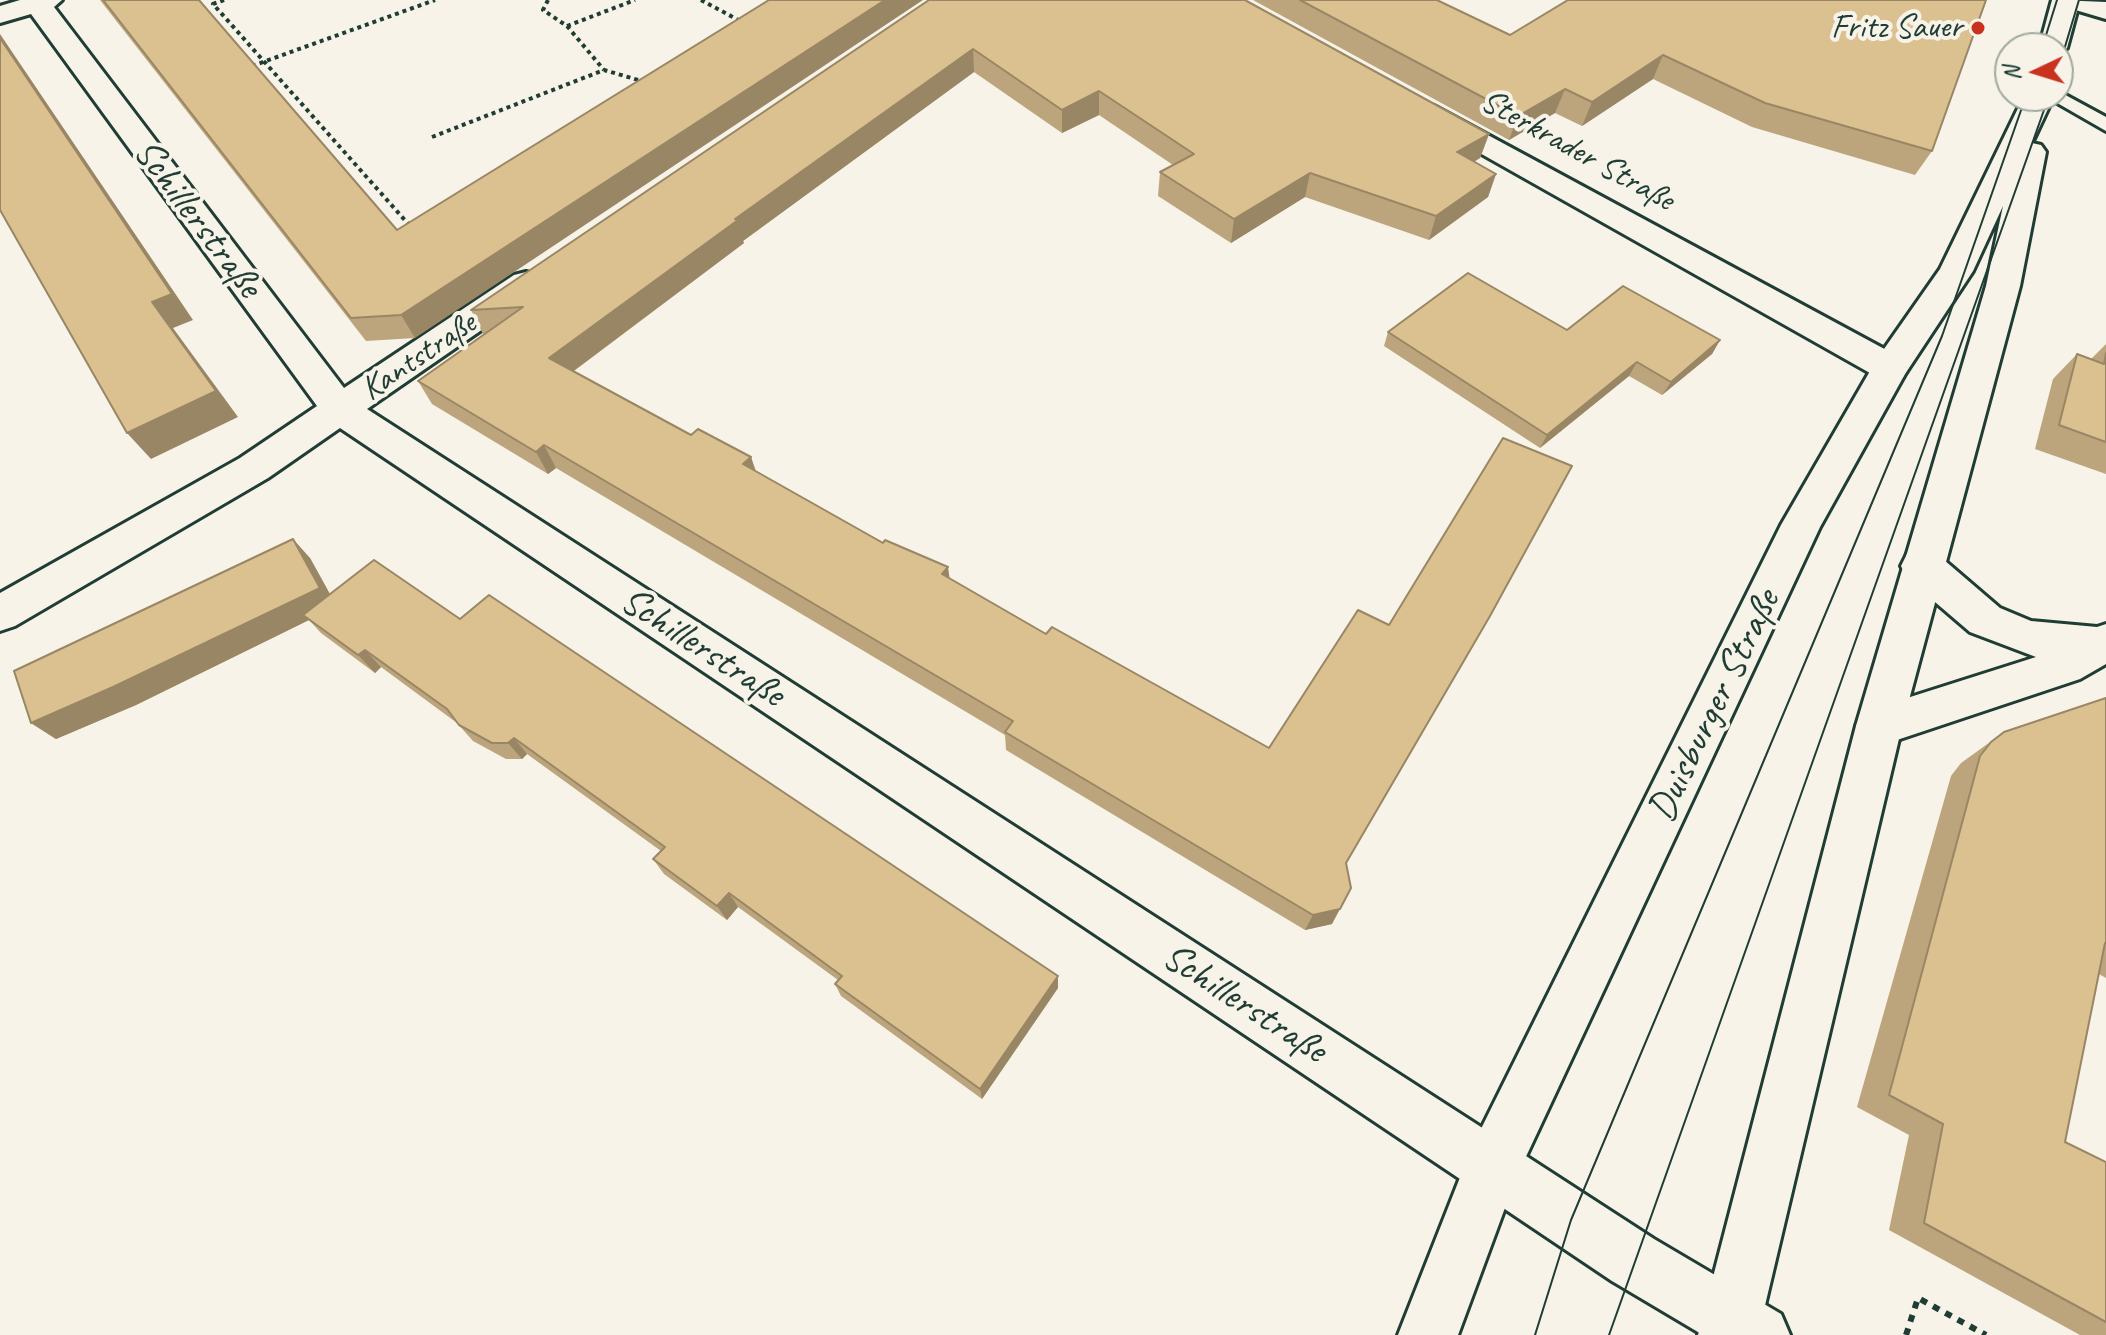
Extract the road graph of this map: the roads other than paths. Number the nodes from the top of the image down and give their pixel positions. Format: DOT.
graph roads {
  1 [pos="2066,0"];
  2 [pos="2072,0"];
  3 [pos="30,5"];
  4 [pos="2106,11"];
  5 [pos="2057,32"];
  6 [pos="1407,100"];
  7 [pos="2074,107"];
  8 [pos="2032,112"];
  9 [pos="2037,112"];
  10 [pos="2106,125"];
  11 [pos="559,260"];
  12 [pos="1890,368"];
  13 [pos="340,410"];
  14 [pos="1922,566"];
  15 [pos="0,614"];
  16 [pos="2102,644"];
  17 [pos="1879,726"];
  18 [pos="1492,1167"];
  19 [pos="1740,1330"];
  20 [pos="1428,1335"];
  1 -- 5 [label="street"];
  2 -- 4 [label="street"];
  3 -- 13 [label="street, Schillerstraße"];
  6 -- 12 [label="street, Sterkrader Straße"];
  7 -- 10 [label="lane"];
  8 -- 12 [label="street, Duisburger Straße"];
  9 -- 14 [label="street, Duisburger Straße"];
  11 -- 13 [label="street, Kantstraße"];
  12 -- 18 [label="street, Duisburger Straße"];
  13 -- 15 [label="street, Kantstraße"];
  13 -- 18 [label="street, Schillerstraße"];
  14 -- 16 [label="street"];
  14 -- 17 [label="street, Duisburger Straße"];
  16 -- 17 [label="street"];
  17 -- 19 [label="street, Duisburger Straße"];
  18 -- 19 [label="street, Schillerstraße"];
  18 -- 20 [label="street, Duisburger Straße"];
}
